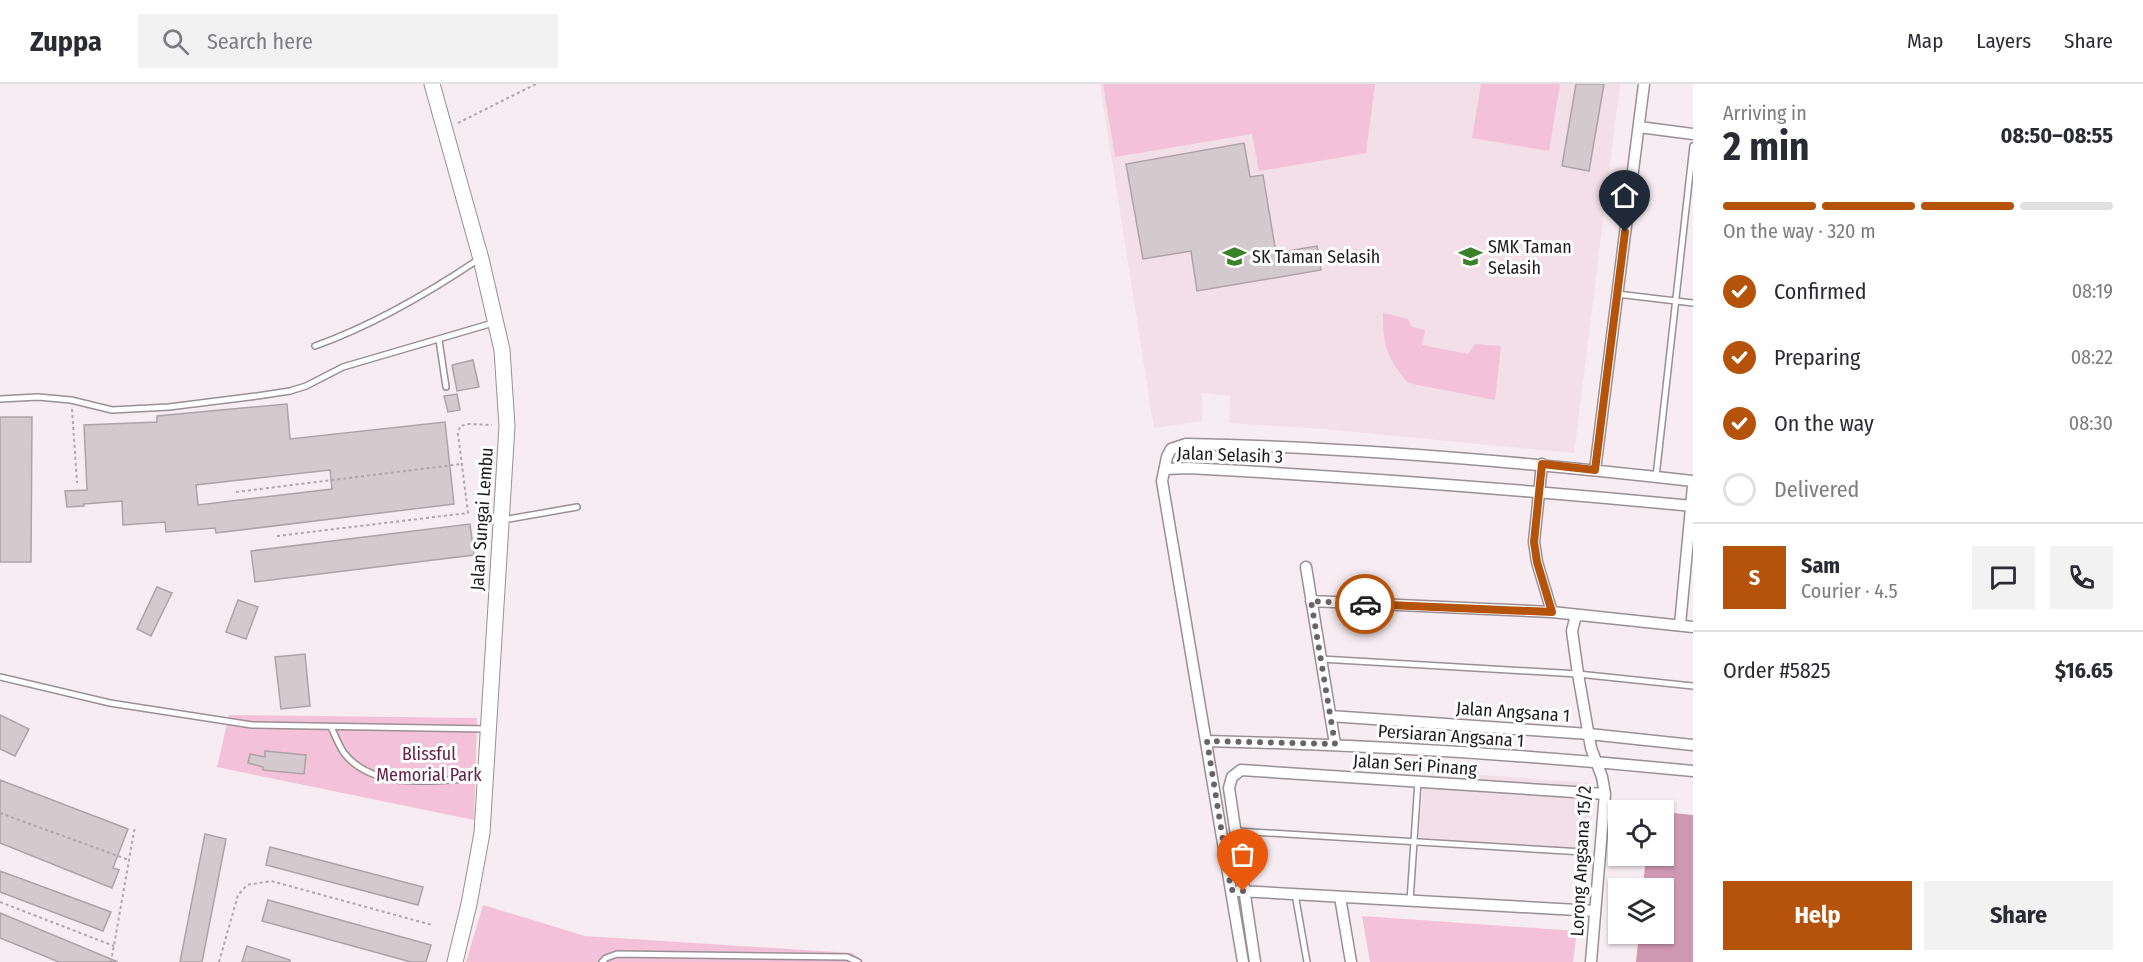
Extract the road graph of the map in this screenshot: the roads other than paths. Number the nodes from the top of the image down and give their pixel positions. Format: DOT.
graph roads {
  1 [pos="432,84"];
  2 [pos="1644,84"];
  3 [pos="1639,127"];
  4 [pos="1693,134"];
  5 [pos="1693,146"];
  6 [pos="481,259"];
  7 [pos="1617,294"];
  8 [pos="1677,301"];
  9 [pos="1693,303"];
  10 [pos="495,323"];
  11 [pos="439,340"];
  12 [pos="315,346"];
  13 [pos="446,387"];
  14 [pos="0,399"];
  15 [pos="1542,464"];
  16 [pos="1166,469"];
  17 [pos="1595,470"];
  18 [pos="1656,477"];
  19 [pos="1693,483"];
  20 [pos="1539,491"];
  21 [pos="1692,506"];
  22 [pos="577,507"];
  23 [pos="501,520"];
  24 [pos="1306,567"];
  25 [pos="1311,601"];
  26 [pos="1552,612"];
  27 [pos="1576,615"];
  28 [pos="1680,625"];
  29 [pos="1693,627"];
  30 [pos="1321,659"];
  31 [pos="1578,674"];
  32 [pos="0,677"];
  33 [pos="1693,686"];
  34 [pos="1330,716"];
  35 [pos="331,727"];
  36 [pos="488,729"];
  37 [pos="1589,734"];
  38 [pos="1207,741"];
  39 [pos="1335,744"];
  40 [pos="1693,745"];
  41 [pos="1597,762"];
  42 [pos="1693,771"];
  43 [pos="485,778"];
  44 [pos="1418,782"];
  45 [pos="1605,794"];
  46 [pos="1234,830"];
  47 [pos="1414,842"];
  48 [pos="1582,852"];
  49 [pos="1231,890"];
  50 [pos="1243,891"];
  51 [pos="1295,894"];
  52 [pos="1340,897"];
  53 [pos="1410,900"];
  54 [pos="1595,911"];
  55 [pos="457,961"];
  56 [pos="602,962"];
  57 [pos="858,962"];
  58 [pos="1243,962"];
  59 [pos="1255,962"];
  60 [pos="1307,962"];
  61 [pos="1351,962"];
  62 [pos="1591,962"];
  1 -- 6 [label="main road, Jalan Sungai Lembu"];
  2 -- 3 [label="street"];
  3 -- 4 [label="street"];
  3 -- 7 [label="street"];
  5 -- 8 [label="lane"];
  6 -- 10 [label="main road, Jalan Sungai Lembu"];
  6 -- 12 [label="lane"];
  7 -- 8 [label="lane"];
  7 -- 17 [label="street"];
  8 -- 9 [label="lane"];
  8 -- 18 [label="lane"];
  10 -- 11 [label="lane"];
  10 -- 23 [label="main road, Jalan Sungai Lembu"];
  11 -- 13 [label="lane"];
  11 -- 14 [label="lane"];
  15 -- 16 [label="street, Jalan Selasih 3"];
  15 -- 17 [label="street, Jalan Selasih 3"];
  15 -- 20 [label="street"];
  16 -- 20 [label="street, Jalan Selasih 3"];
  16 -- 38 [label="street"];
  17 -- 18 [label="street, Jalan Selasih 3"];
  18 -- 19 [label="street, Jalan Selasih 3"];
  19 -- 21 [label="street"];
  20 -- 21 [label="street, Jalan Selasih 3"];
  20 -- 26 [label="street"];
  21 -- 28 [label="street"];
  22 -- 23 [label="lane"];
  23 -- 36 [label="main road, Jalan Sungai Lembu"];
  24 -- 25 [label="street"];
  25 -- 26 [label="street"];
  25 -- 30 [label="street"];
  26 -- 27 [label="street"];
  27 -- 28 [label="street"];
  27 -- 31 [label="street, Lorong Angsana 15/2"];
  28 -- 29 [label="street"];
  30 -- 31 [label="lane"];
  30 -- 34 [label="street"];
  31 -- 33 [label="lane"];
  31 -- 37 [label="street, Lorong Angsana 15/2"];
  32 -- 35 [label="lane"];
  34 -- 37 [label="street, Jalan Angsana 1"];
  34 -- 39 [label="street"];
  35 -- 36 [label="lane"];
  35 -- 43 [label="lane"];
  36 -- 43 [label="main road, Jalan Sungai Lembu"];
  37 -- 40 [label="street, Jalan Angsana 1"];
  37 -- 41 [label="street, Lorong Angsana 15/2"];
  38 -- 39 [label="street, Persiaran Angsana 1"];
  38 -- 49 [label="street"];
  39 -- 41 [label="street, Persiaran Angsana 1"];
  41 -- 42 [label="street, Persiaran Angsana 1"];
  41 -- 45 [label="street, Lorong Angsana 15/2"];
  43 -- 55 [label="main road, Jalan Sungai Lembu"];
  44 -- 45 [label="street, Jalan Seri Pinang"];
  44 -- 46 [label="street, Jalan Seri Pinang"];
  44 -- 47 [label="lane"];
  45 -- 54 [label="street, Lorong Angsana 15/2"];
  46 -- 47 [label="lane"];
  46 -- 50 [label="street, Jalan Seri Pinang"];
  47 -- 48 [label="lane"];
  47 -- 53 [label="lane"];
  49 -- 50 [label="street"];
  49 -- 58 [label="street"];
  50 -- 51 [label="street"];
  50 -- 59 [label="street, Jalan Seri Pinang"];
  51 -- 52 [label="street"];
  51 -- 60 [label="lane"];
  52 -- 53 [label="street"];
  52 -- 61 [label="street"];
  53 -- 54 [label="street"];
  54 -- 62 [label="street, Lorong Angsana 15/2"];
  56 -- 57 [label="lane"];
}
